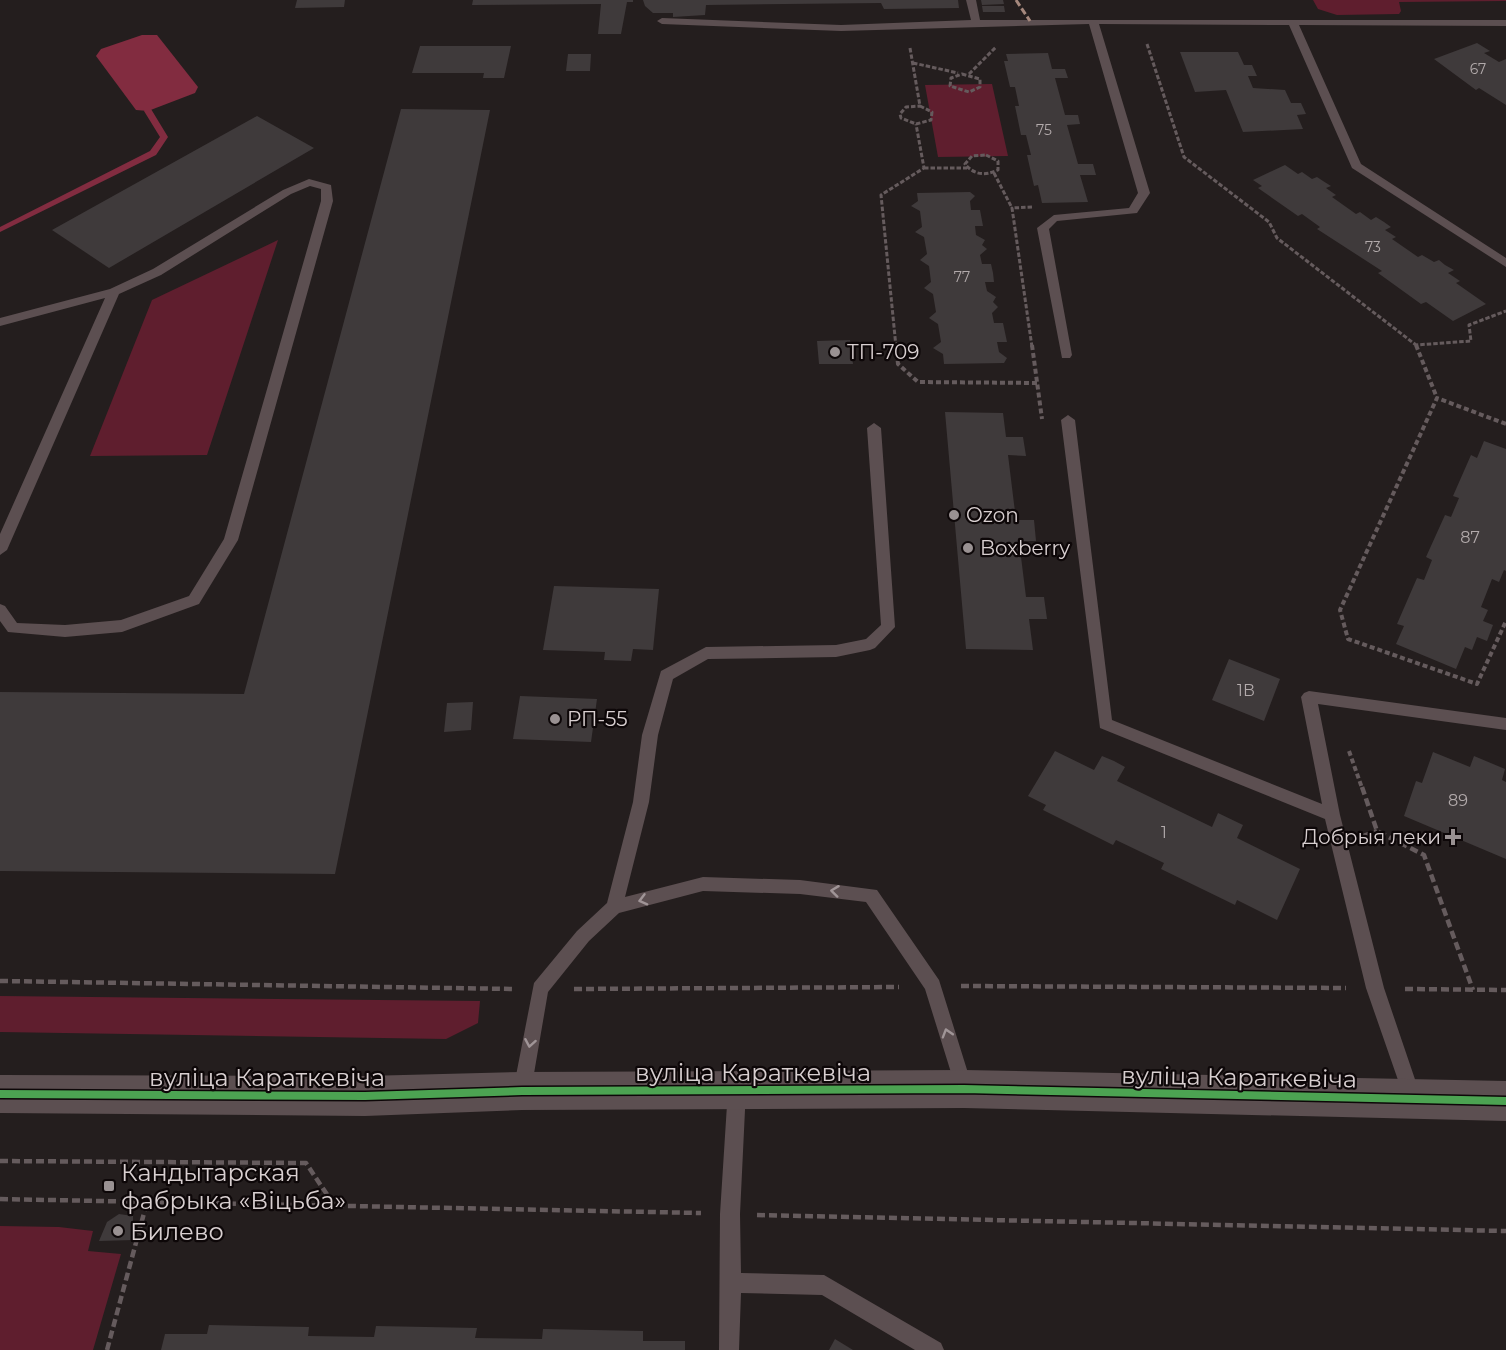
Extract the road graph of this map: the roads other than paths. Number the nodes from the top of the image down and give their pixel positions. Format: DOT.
graph roads {
  1 [pos="971,0"];
  2 [pos="662,21"];
  3 [pos="1093,21"];
  4 [pos="976,22"];
  5 [pos="1293,22"];
  6 [pos="1506,23"];
  7 [pos="1506,263"];
  8 [pos="114,292"];
  9 [pos="0,322"];
  10 [pos="1066,356"];
  11 [pos="1068,420"];
  12 [pos="874,428"];
  13 [pos="0,550"];
  14 [pos="0,610"];
  15 [pos="1506,724"];
  16 [pos="1332,815"];
  17 [pos="615,907"];
  18 [pos="737,1089"];
  19 [pos="964,1089"];
  20 [pos="522,1091"];
  21 [pos="0,1094"];
  22 [pos="1413,1100"];
  23 [pos="1506,1101"];
  24 [pos="731,1283"];
  25 [pos="729,1350"];
  26 [pos="934,1350"];
  1 -- 4 [label="lane"];
  2 -- 4 [label="lane"];
  3 -- 4 [label="lane"];
  3 -- 5 [label="lane"];
  3 -- 10 [label="lane"];
  5 -- 6 [label="lane"];
  5 -- 7 [label="lane"];
  8 -- 9 [label="lane"];
  8 -- 13 [label="lane"];
  8 -- 14 [label="lane"];
  11 -- 16 [label="lane"];
  12 -- 17 [label="lane"];
  15 -- 16 [label="lane"];
  16 -- 22 [label="lane"];
  19 -- 17 [label="lane, one-way"];
  17 -- 20 [label="lane, one-way"];
  18 -- 19 [label="street, вуліца Караткевіча"];
  18 -- 20 [label="street, вуліца Караткевіча"];
  18 -- 24 [label="lane"];
  19 -- 22 [label="street, вуліца Караткевіча"];
  20 -- 21 [label="street, вуліца Караткевіча"];
  22 -- 23 [label="street, вуліца Караткевіча"];
  24 -- 25 [label="lane"];
  24 -- 26 [label="lane"];
}
